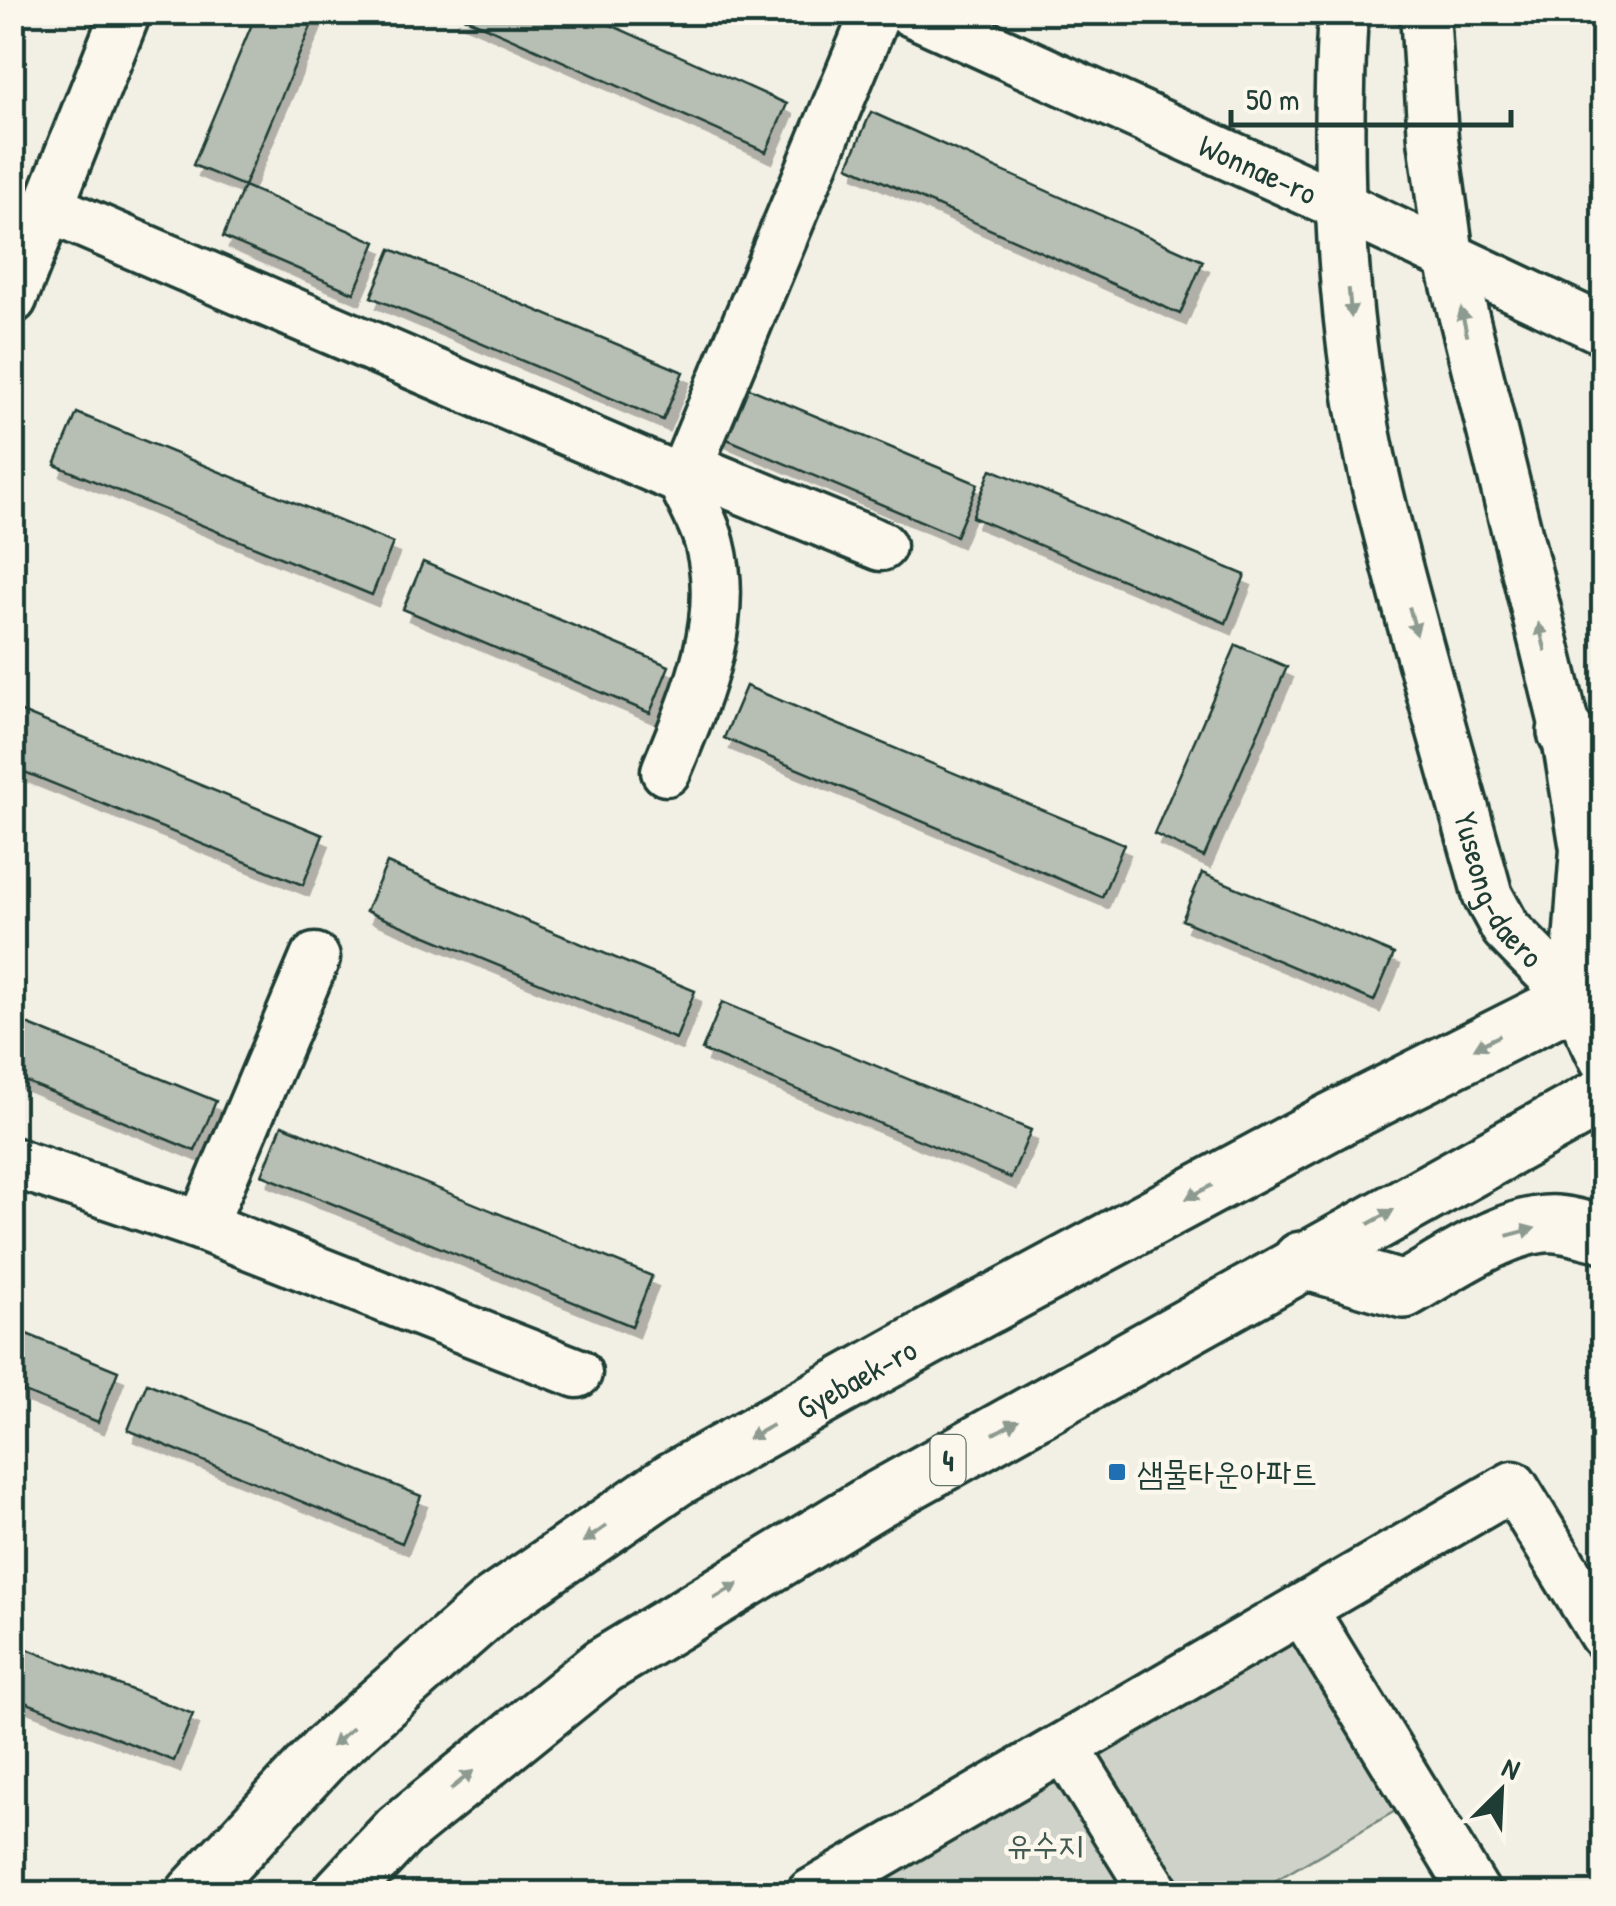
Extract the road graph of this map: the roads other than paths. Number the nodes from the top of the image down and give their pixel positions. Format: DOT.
graph roads {
  1 [pos="876,12"];
  2 [pos="912,12"];
  3 [pos="1343,12"];
  4 [pos="1425,12"];
  5 [pos="1453,12"];
  6 [pos="120,14"];
  7 [pos="1433,139"];
  8 [pos="1341,206"];
  9 [pos="49,208"];
  10 [pos="1449,256"];
  11 [pos="12,299"];
  12 [pos="1604,330"];
  13 [pos="685,473"];
  14 [pos="881,546"];
  15 [pos="1566,732"];
  16 [pos="666,772"];
  17 [pos="1604,793"];
  18 [pos="316,958"];
  19 [pos="1589,991"];
  20 [pos="1604,1058"];
  21 [pos="1604,1095"];
  22 [pos="12,1162"];
  23 [pos="202,1226"];
  24 [pos="1604,1234"];
  25 [pos="1301,1260"];
  26 [pos="577,1374"];
  27 [pos="1302,1609"];
  28 [pos="1604,1635"];
  29 [pos="1064,1748"];
  30 [pos="400,1831"];
  31 [pos="194,1894"];
  32 [pos="340,1894"];
  33 [pos="369,1894"];
  34 [pos="811,1894"];
  35 [pos="1156,1894"];
  36 [pos="1476,1894"];
  1 -- 13 [label="street"];
  2 -- 8 [label="street, Wonnae-ro"];
  3 -- 8 [label="street, Yuseong-daero"];
  4 -- 7 [label="street, Yuseong-daero"];
  5 -- 7 [label="street"];
  6 -- 9 [label="street"];
  7 -- 10 [label="street, Yuseong-daero"];
  8 -- 10 [label="street, Wonnae-ro"];
  8 -- 19 [label="street, Yuseong-daero, one-way"];
  9 -- 11 [label="street"];
  9 -- 13 [label="street"];
  10 -- 12 [label="street, Wonnae-ro"];
  15 -- 10 [label="street, Yuseong-daero, one-way"];
  13 -- 14 [label="street"];
  13 -- 16 [label="street"];
  15 -- 17 [label="main road"];
  15 -- 19 [label="street, Yuseong-daero"];
  18 -- 23 [label="street"];
  19 -- 20 [label="street"];
  19 -- 31 [label="main road, Gyebaek-ro, one-way"];
  25 -- 21 [label="main road, 4, one-way"];
  22 -- 23 [label="street"];
  23 -- 26 [label="street"];
  25 -- 24 [label="main road, one-way"];
  30 -- 25 [label="main road, 4, one-way"];
  27 -- 28 [label="street"];
  27 -- 29 [label="street"];
  27 -- 36 [label="street"];
  29 -- 34 [label="street"];
  29 -- 35 [label="street"];
  30 -- 32 [label="main road, 4"];
  30 -- 33 [label="main road"];
}
